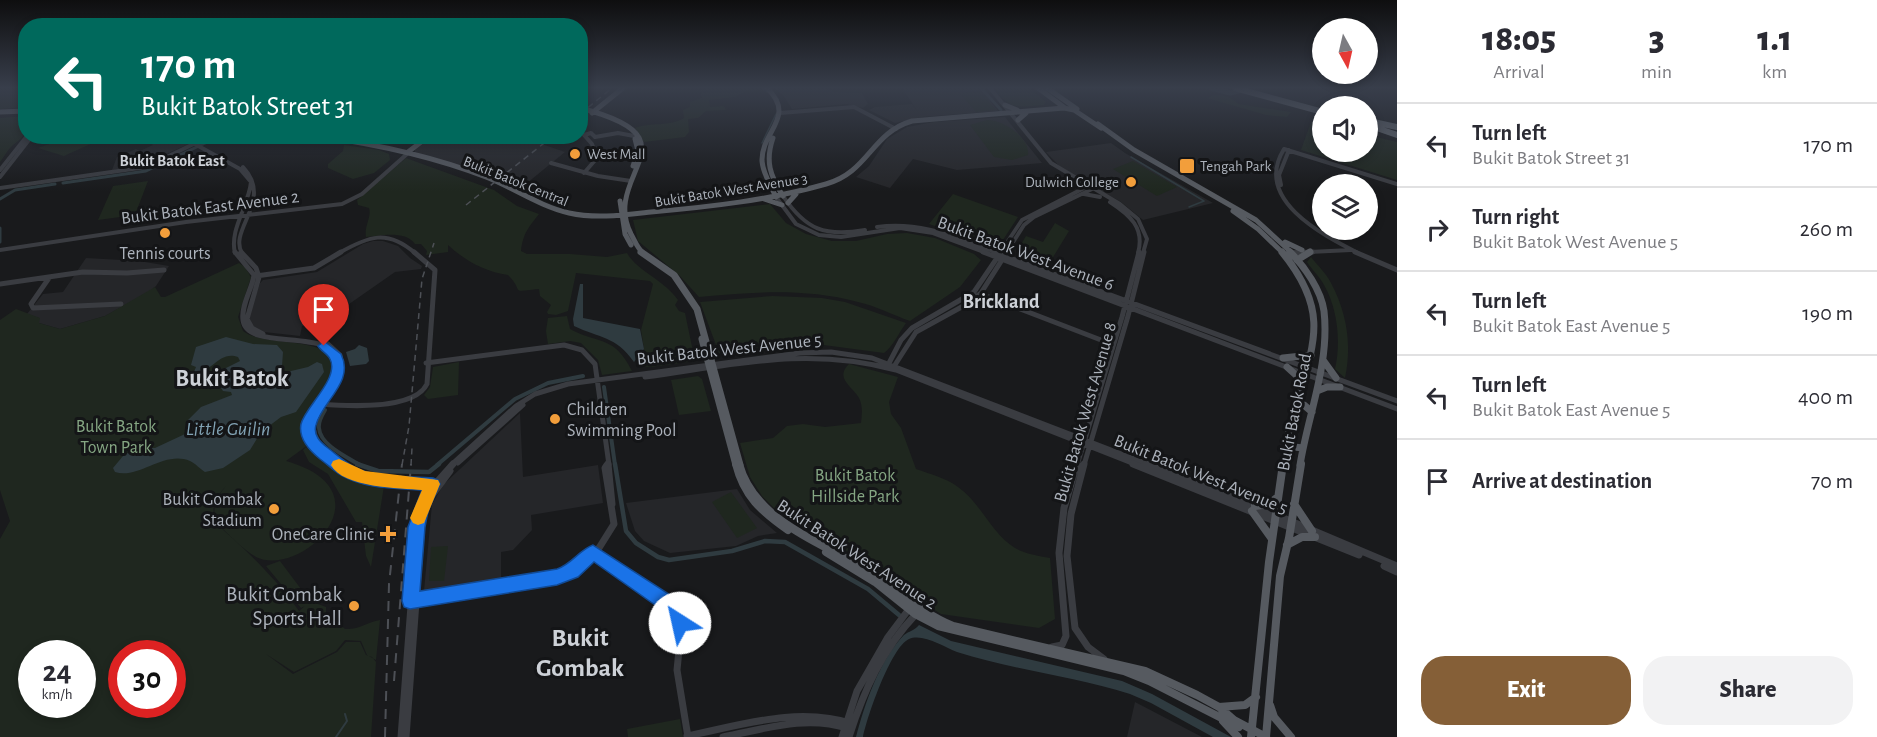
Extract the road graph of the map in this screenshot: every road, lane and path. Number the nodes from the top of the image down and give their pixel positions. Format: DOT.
graph roads {
  1 [pos="614,122"];
  2 [pos="621,122"];
  3 [pos="779,122"];
  4 [pos="884,122"];
  5 [pos="921,122"];
  6 [pos="1016,122"];
  7 [pos="1020,122"];
  8 [pos="1085,122"];
  9 [pos="1091,122"];
  10 [pos="1093,122"];
  11 [pos="1378,123"];
  12 [pos="624,127"];
  13 [pos="1397,127"];
  14 [pos="894,128"];
  15 [pos="1101,128"];
  16 [pos="1378,128"];
  17 [pos="1397,135"];
  18 [pos="588,136"];
  19 [pos="634,136"];
  20 [pos="593,138"];
  21 [pos="588,139"];
  22 [pos="21,144"];
  23 [pos="26,144"];
  24 [pos="199,144"];
  25 [pos="357,144"];
  26 [pos="375,144"];
  27 [pos="416,144"];
  28 [pos="406,152"];
  29 [pos="552,162"];
  30 [pos="0,170"];
  31 [pos="583,172"];
  32 [pos="0,177"];
  33 [pos="628,181"];
  34 [pos="1075,183"];
  35 [pos="773,184"];
  36 [pos="1397,185"];
  37 [pos="0,188"];
  38 [pos="1088,188"];
  39 [pos="798,192"];
  40 [pos="1073,194"];
  41 [pos="779,195"];
  42 [pos="1080,195"];
  43 [pos="1100,196"];
  44 [pos="762,198"];
  45 [pos="785,204"];
  46 [pos="247,213"];
  47 [pos="623,216"];
  48 [pos="1277,238"];
  49 [pos="1007,247"];
  50 [pos="0,249"];
  51 [pos="983,249"];
  52 [pos="1348,249"];
  53 [pos="1302,250"];
  54 [pos="1286,252"];
  55 [pos="1310,252"];
  56 [pos="1002,256"];
  57 [pos="1297,260"];
  58 [pos="1018,262"];
  59 [pos="995,266"];
  60 [pos="1397,269"];
  61 [pos="164,270"];
  62 [pos="257,277"];
  63 [pos="49,278"];
  64 [pos="0,284"];
  65 [pos="984,290"];
  66 [pos="1135,291"];
  67 [pos="1101,292"];
  68 [pos="1128,292"];
  69 [pos="977,297"];
  70 [pos="989,297"];
  71 [pos="1108,299"];
  72 [pos="121,303"];
  73 [pos="1128,304"];
  74 [pos="1149,312"];
  75 [pos="1125,317"];
  76 [pos="1101,340"];
  77 [pos="1114,341"];
  78 [pos="1111,349"];
  79 [pos="901,354"];
  80 [pos="893,355"];
  81 [pos="1311,355"];
  82 [pos="872,358"];
  83 [pos="1283,358"];
  84 [pos="1323,360"];
  85 [pos="427,363"];
  86 [pos="712,366"];
  87 [pos="890,366"];
  88 [pos="1287,367"];
  89 [pos="908,370"];
  90 [pos="1307,371"];
  91 [pos="1319,375"];
  92 [pos="1336,378"];
  93 [pos="597,381"];
  94 [pos="1301,387"];
  95 [pos="1340,387"];
  96 [pos="1317,391"];
  97 [pos="1397,401"];
  98 [pos="321,403"];
  99 [pos="1295,406"];
  100 [pos="1397,409"];
  101 [pos="1312,412"];
  102 [pos="1087,442"];
  103 [pos="1287,442"];
  104 [pos="1303,448"];
  105 [pos="607,465"];
  106 [pos="436,484"];
  107 [pos="1278,497"];
  108 [pos="612,504"];
  109 [pos="1294,504"];
  110 [pos="1253,508"];
  111 [pos="1275,517"];
  112 [pos="1291,524"];
  113 [pos="1314,534"];
  114 [pos="1272,539"];
  115 [pos="1060,542"];
  116 [pos="1068,545"];
  117 [pos="1287,545"];
  118 [pos="593,552"];
  119 [pos="1397,566"];
  120 [pos="1397,572"];
  121 [pos="413,601"];
  122 [pos="914,610"];
  123 [pos="1045,646"];
  124 [pos="1107,661"];
  125 [pos="1188,695"];
  126 [pos="1256,697"];
  127 [pos="1268,697"];
  128 [pos="1219,712"];
  129 [pos="849,728"];
  130 [pos="1253,734"];
  131 [pos="688,736"];
  132 [pos="401,737"];
  133 [pos="406,737"];
  134 [pos="723,737"];
  135 [pos="842,737"];
  136 [pos="1238,737"];
  137 [pos="1266,737"];
  138 [pos="1291,737"];
  1 -- 12 [label="main road"];
  2 -- 33 [label="main road"];
  3 -- 35 [label="main road, Bukit Batok West Avenue 6"];
  4 -- 14 [label="street"];
  5 -- 14 [label="main road"];
  6 -- 34 [label="street, Bukit Batok West Avenue 8"];
  7 -- 38 [label="street, Bukit Batok West Avenue 8"];
  8 -- 54 [label="main road, Bukit Batok Road"];
  9 -- 15 [label="main road"];
  10 -- 15 [label="main road, Bukit Batok Road"];
  11 -- 13 [label="highway"];
  12 -- 19 [label="main road"];
  12 -- 20 [label="street"];
  14 -- 39 [label="main road, Bukit Batok West Avenue 3"];
  15 -- 48 [label="main road, Bukit Batok Road"];
  16 -- 17 [label="highway"];
  18 -- 20 [label="street"];
  19 -- 20 [label="street"];
  19 -- 33 [label="main road"];
  20 -- 21 [label="street"];
  20 -- 31 [label="street"];
  22 -- 30 [label="street"];
  23 -- 32 [label="street"];
  24 -- 37 [label="street"];
  24 -- 37 [label="street"];
  24 -- 46 [label="street"];
  25 -- 28 [label="main road"];
  26 -- 28 [label="main road"];
  27 -- 28 [label="main road"];
  28 -- 46 [label="street, Bukit Batok East Avenue 2"];
  28 -- 47 [label="main road, Bukit Batok Central"];
  29 -- 31 [label="street, Bukit Batok Central"];
  31 -- 33 [label="street, Bukit Batok Central"];
  33 -- 47 [label="main road"];
  34 -- 38 [label="street, Bukit Batok West Avenue 8"];
  34 -- 40 [label="street"];
  35 -- 39 [label="main road"];
  35 -- 41 [label="main road, Bukit Batok West Avenue 6"];
  35 -- 44 [label="main road"];
  36 -- 52 [label="street"];
  38 -- 40 [label="street"];
  38 -- 42 [label="street"];
  38 -- 43 [label="street, Bukit Batok West Avenue 8"];
  38 -- 66 [label="street, Bukit Batok West Avenue 8"];
  39 -- 41 [label="main road, Bukit Batok West Avenue 3"];
  39 -- 45 [label="main road"];
  40 -- 49 [label="street"];
  41 -- 44 [label="main road, Bukit Batok West Avenue 3"];
  41 -- 45 [label="street, Bukit Batok West Avenue 6"];
  42 -- 43 [label="street"];
  42 -- 49 [label="street"];
  43 -- 68 [label="street, Bukit Batok West Avenue 8"];
  44 -- 45 [label="main road"];
  44 -- 47 [label="main road, Bukit Batok West Avenue 3"];
  45 -- 51 [label="street, Bukit Batok West Avenue 6"];
  46 -- 50 [label="street, Bukit Batok East Avenue 2"];
  46 -- 62 [label="street"];
  47 -- 86 [label="main road, Bukit Batok West Avenue 2"];
  48 -- 53 [label="main road"];
  48 -- 54 [label="main road, Bukit Batok Road"];
  49 -- 51 [label="street"];
  49 -- 56 [label="street"];
  49 -- 58 [label="street"];
  51 -- 56 [label="street, Bukit Batok West Avenue 6"];
  51 -- 59 [label="street"];
  52 -- 53 [label="street"];
  52 -- 55 [label="street"];
  52 -- 60 [label="street"];
  53 -- 54 [label="street"];
  54 -- 55 [label="street"];
  54 -- 57 [label="main road, Bukit Batok Road"];
  54 -- 81 [label="main road, Bukit Batok Road"];
  55 -- 57 [label="main road"];
  56 -- 58 [label="street, Bukit Batok West Avenue 6"];
  56 -- 59 [label="street"];
  57 -- 84 [label="main road, Bukit Batok Road"];
  58 -- 59 [label="street"];
  58 -- 67 [label="street, Bukit Batok West Avenue 6"];
  58 -- 71 [label="street, Bukit Batok West Avenue 6"];
  59 -- 65 [label="street"];
  59 -- 80 [label="street"];
  61 -- 63 [label="street"];
  62 -- 85 [label="street"];
  62 -- 98 [label="street"];
  63 -- 64 [label="street"];
  63 -- 72 [label="street"];
  65 -- 69 [label="street"];
  65 -- 70 [label="street"];
  66 -- 73 [label="street, Bukit Batok West Avenue 8"];
  66 -- 74 [label="street"];
  67 -- 68 [label="street"];
  67 -- 73 [label="street, Bukit Batok West Avenue 6"];
  68 -- 73 [label="street, Bukit Batok West Avenue 8"];
  69 -- 70 [label="street"];
  69 -- 79 [label="street"];
  70 -- 76 [label="street"];
  71 -- 73 [label="street, Bukit Batok West Avenue 6"];
  71 -- 75 [label="street"];
  73 -- 74 [label="street, Bukit Batok West Avenue 6"];
  73 -- 75 [label="street, Bukit Batok West Avenue 8"];
  74 -- 75 [label="street"];
  74 -- 83 [label="street, Bukit Batok West Avenue 6"];
  74 -- 88 [label="street, Bukit Batok West Avenue 6"];
  75 -- 77 [label="street, Bukit Batok West Avenue 8"];
  75 -- 102 [label="street, Bukit Batok West Avenue 8"];
  76 -- 77 [label="street"];
  76 -- 78 [label="street"];
  77 -- 78 [label="street, Bukit Batok West Avenue 8"];
  78 -- 102 [label="street, Bukit Batok West Avenue 8"];
  79 -- 87 [label="street"];
  79 -- 89 [label="street"];
  80 -- 82 [label="street"];
  80 -- 87 [label="street"];
  81 -- 83 [label="main road"];
  81 -- 90 [label="main road, Bukit Batok Road"];
  82 -- 86 [label="street, Bukit Batok West Avenue 5"];
  82 -- 87 [label="street, Bukit Batok West Avenue 5"];
  83 -- 90 [label="street, Bukit Batok West Avenue 6"];
  84 -- 91 [label="main road, Bukit Batok Road"];
  84 -- 92 [label="main road"];
  85 -- 93 [label="street"];
  85 -- 98 [label="street"];
  86 -- 87 [label="street, Bukit Batok West Avenue 5"];
  86 -- 93 [label="street, Bukit Batok West Avenue 5"];
  86 -- 122 [label="main road, Bukit Batok West Avenue 2"];
  87 -- 89 [label="street, Bukit Batok West Avenue 5"];
  87 -- 102 [label="street, Bukit Batok West Avenue 5"];
  88 -- 90 [label="street, Bukit Batok West Avenue 6"];
  88 -- 94 [label="main road"];
  89 -- 102 [label="street, Bukit Batok West Avenue 5"];
  90 -- 91 [label="street, Bukit Batok West Avenue 6"];
  90 -- 94 [label="main road, Bukit Batok Road"];
  91 -- 92 [label="street"];
  91 -- 95 [label="street"];
  91 -- 96 [label="main road, Bukit Batok Road"];
  92 -- 97 [label="street"];
  93 -- 105 [label="street"];
  93 -- 106 [label="street, Bukit Batok West Avenue 5"];
  94 -- 99 [label="main road, Bukit Batok Road"];
  95 -- 96 [label="main road"];
  95 -- 100 [label="street"];
  96 -- 101 [label="main road, Bukit Batok Road"];
  98 -- 106 [label="street"];
  99 -- 101 [label="main road"];
  99 -- 103 [label="main road, Bukit Batok Road"];
  101 -- 104 [label="main road, Bukit Batok Road"];
  102 -- 110 [label="street, Bukit Batok West Avenue 5"];
  102 -- 115 [label="street, Bukit Batok West Avenue 8"];
  102 -- 116 [label="street, Bukit Batok West Avenue 8"];
  103 -- 104 [label="main road"];
  103 -- 107 [label="main road, Bukit Batok Road"];
  104 -- 109 [label="main road, Bukit Batok Road"];
  105 -- 108 [label="street"];
  106 -- 121 [label="street, Bukit Batok West Avenue 5"];
  107 -- 110 [label="main road"];
  107 -- 111 [label="main road, Bukit Batok Road"];
  108 -- 118 [label="street"];
  109 -- 112 [label="main road, Bukit Batok Road"];
  109 -- 113 [label="main road"];
  110 -- 111 [label="street, Bukit Batok West Avenue 5"];
  110 -- 114 [label="main road"];
  111 -- 112 [label="street, Bukit Batok West Avenue 5"];
  111 -- 114 [label="main road, Bukit Batok Road"];
  112 -- 113 [label="street, Bukit Batok West Avenue 5"];
  112 -- 117 [label="main road, Bukit Batok Road"];
  113 -- 117 [label="main road"];
  113 -- 119 [label="street"];
  113 -- 120 [label="street, Bukit Batok West Avenue 5"];
  114 -- 126 [label="main road, Bukit Batok Road"];
  115 -- 116 [label="street"];
  115 -- 123 [label="street, Bukit Batok West Avenue 8"];
  116 -- 124 [label="street, Bukit Batok West Avenue 8"];
  117 -- 127 [label="main road, Bukit Batok Road"];
  118 -- 121 [label="street"];
  118 -- 131 [label="street"];
  121 -- 132 [label="street, Bukit Batok West Avenue 5"];
  121 -- 133 [label="street, Bukit Batok West Avenue 5"];
  122 -- 123 [label="main road, Bukit Batok West Avenue 2"];
  122 -- 125 [label="main road, Bukit Batok West Avenue 2"];
  122 -- 129 [label="street"];
  123 -- 124 [label="main road, Bukit Batok West Avenue 2"];
  124 -- 125 [label="main road, Bukit Batok West Avenue 2"];
  125 -- 128 [label="main road, Bukit Batok West Avenue 2"];
  126 -- 128 [label="main road"];
  126 -- 130 [label="main road, Bukit Batok Road"];
  127 -- 137 [label="main road, Bukit Batok Road"];
  127 -- 138 [label="main road"];
  128 -- 130 [label="main road, Bukit Batok West Avenue 2"];
  128 -- 136 [label="main road"];
  129 -- 131 [label="street"];
  129 -- 134 [label="street"];
  129 -- 135 [label="street"];
  130 -- 137 [label="main road, Bukit Batok West Avenue 2"];
}
